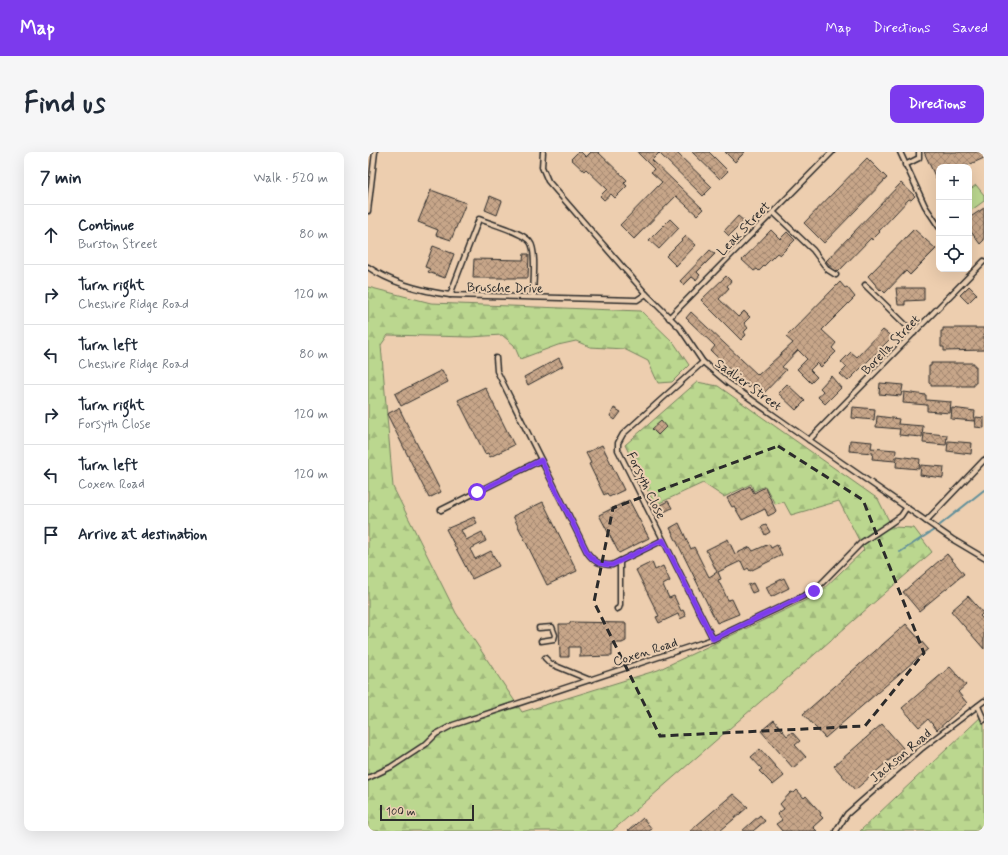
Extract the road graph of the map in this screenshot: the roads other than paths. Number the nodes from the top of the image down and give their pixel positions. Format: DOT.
graph roads {
  1 [pos="375,152"];
  2 [pos="832,152"];
  3 [pos="900,152"];
  4 [pos="919,152"];
  5 [pos="543,153"];
  6 [pos="905,165"];
  7 [pos="368,211"];
  8 [pos="773,212"];
  9 [pos="936,222"];
  10 [pos="984,261"];
  11 [pos="368,267"];
  12 [pos="973,273"];
  13 [pos="836,275"];
  14 [pos="865,285"];
  15 [pos="646,294"];
  16 [pos="450,295"];
  17 [pos="533,297"];
  18 [pos="669,318"];
  19 [pos="914,332"];
  20 [pos="496,358"];
  21 [pos="703,362"];
  22 [pos="810,440"];
  23 [pos="541,460"];
  24 [pos="984,460"];
  25 [pos="907,507"];
  26 [pos="441,510"];
  27 [pos="926,521"];
  28 [pos="663,540"];
  29 [pos="984,558"];
  30 [pos="620,561"];
  31 [pos="616,609"];
  32 [pos="539,628"];
  33 [pos="713,639"];
  34 [pos="541,641"];
  35 [pos="545,658"];
  36 [pos="590,680"];
  37 [pos="984,701"];
  38 [pos="978,706"];
  39 [pos="984,720"];
  40 [pos="368,778"];
  41 [pos="836,831"];
  1 -- 7 [label="lane"];
  2 -- 8 [label="lane, Leak Street"];
  3 -- 6 [label="lane"];
  4 -- 6 [label="lane"];
  5 -- 15 [label="lane, Sadlier Street"];
  6 -- 9 [label="lane"];
  8 -- 13 [label="lane"];
  8 -- 18 [label="lane, Leak Street"];
  10 -- 12 [label="lane, Borella Street"];
  11 -- 16 [label="lane, Brusche Drive"];
  12 -- 19 [label="lane, Borella Street"];
  14 -- 19 [label="lane"];
  15 -- 17 [label="lane, Brusche Drive"];
  15 -- 18 [label="lane, Sadlier Street"];
  16 -- 17 [label="lane, Brusche Drive"];
  16 -- 17 [label="lane"];
  18 -- 21 [label="lane, Sadlier Street"];
  19 -- 22 [label="lane, Borella Street"];
  20 -- 23 [label="lane"];
  21 -- 22 [label="lane, Sadlier Street"];
  21 -- 28 [label="lane, Forsyth Close"];
  22 -- 25 [label="lane, Sadlier Street"];
  23 -- 26 [label="lane"];
  23 -- 30 [label="lane"];
  24 -- 27 [label="lane"];
  25 -- 27 [label="lane, Sadlier Street"];
  25 -- 33 [label="lane, Coxen Road"];
  27 -- 29 [label="lane, Sadlier Street"];
  28 -- 30 [label="lane"];
  28 -- 33 [label="lane, Forsyth Close"];
  30 -- 31 [label="lane"];
  32 -- 34 [label="lane"];
  33 -- 36 [label="lane, Coxen Road"];
  35 -- 36 [label="lane"];
  36 -- 40 [label="lane, Coxen Road"];
  37 -- 38 [label="lane, Jackson Road"];
  38 -- 39 [label="lane"];
  38 -- 41 [label="lane, Jackson Road"];
}
